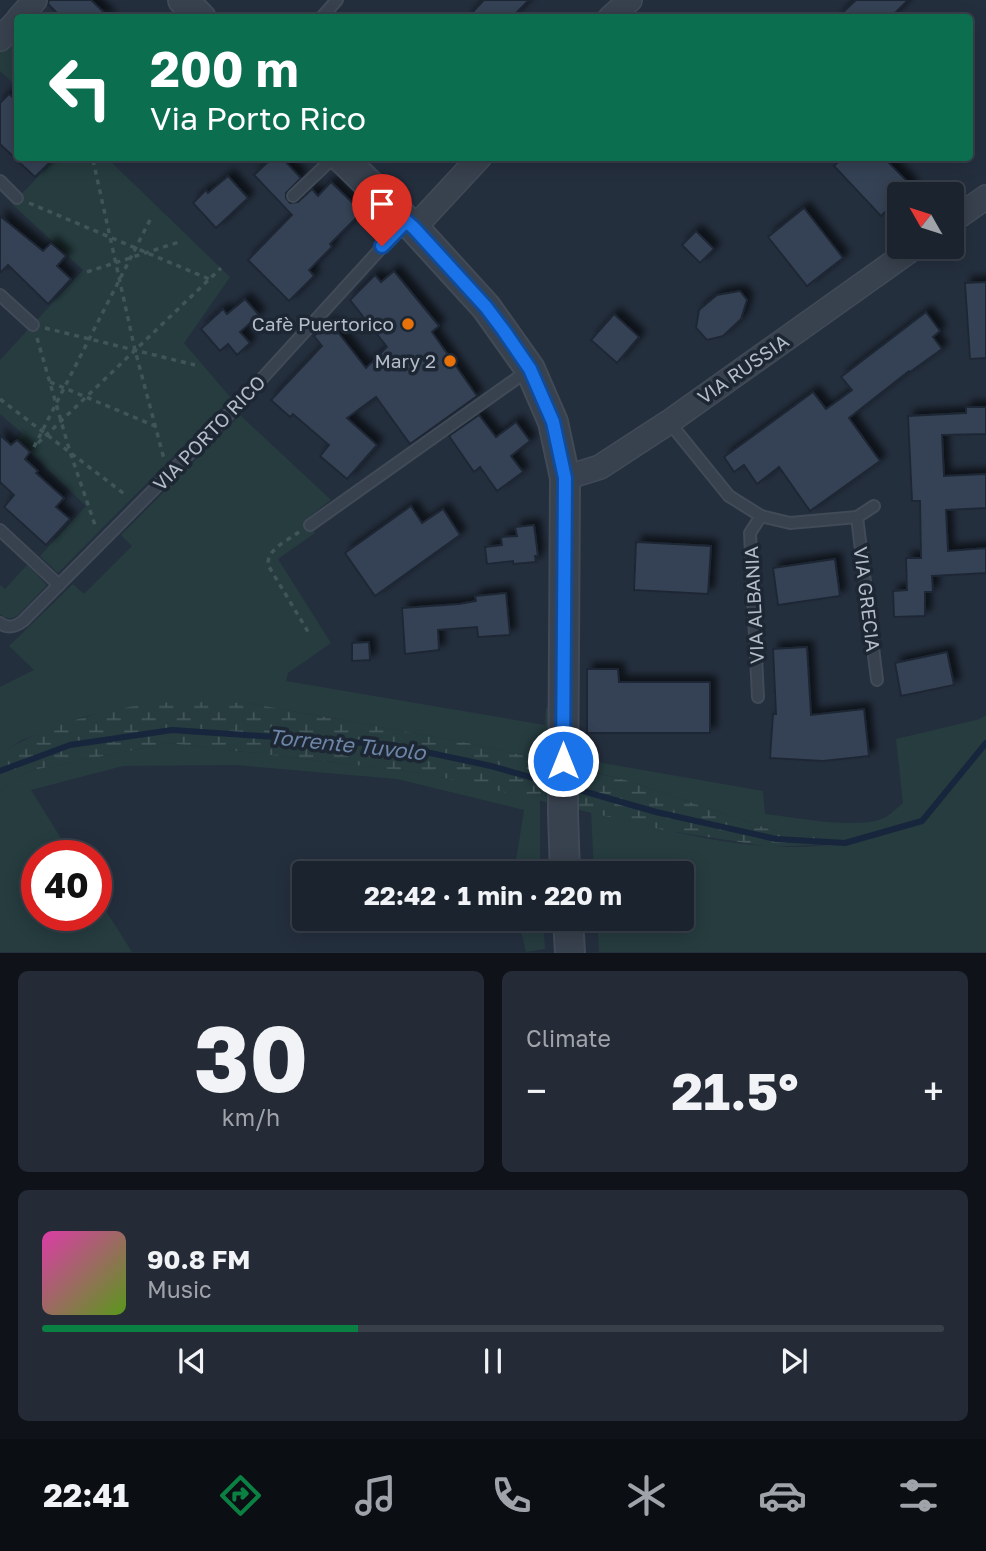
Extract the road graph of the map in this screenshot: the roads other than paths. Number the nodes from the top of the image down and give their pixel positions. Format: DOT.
graph roads {
  1 [pos="35,0"];
  2 [pos="183,0"];
  3 [pos="337,0"];
  4 [pos="631,0"];
  5 [pos="22,14"];
  6 [pos="197,14"];
  7 [pos="325,14"];
  8 [pos="613,14"];
  9 [pos="14,23"];
  10 [pos="0,39"];
  11 [pos="330,161"];
  12 [pos="345,161"];
  13 [pos="476,161"];
  14 [pos="0,181"];
  15 [pos="293,196"];
  16 [pos="986,197"];
  17 [pos="18,198"];
  18 [pos="964,213"];
  19 [pos="410,224"];
  20 [pos="898,259"];
  21 [pos="0,295"];
  22 [pos="33,326"];
  23 [pos="530,369"];
  24 [pos="669,422"];
  25 [pos="565,478"];
  26 [pos="874,506"];
  27 [pos="761,516"];
  28 [pos="857,517"];
  29 [pos="310,525"];
  30 [pos="0,530"];
  31 [pos="59,585"];
  32 [pos="0,624"];
  33 [pos="877,680"];
  34 [pos="758,697"];
  35 [pos="565,861"];
  36 [pos="569,931"];
  37 [pos="570,953"];
  1 -- 5 [label="street"];
  2 -- 6 [label="street"];
  3 -- 7 [label="lane"];
  4 -- 8 [label="street"];
  9 -- 10 [label="street"];
  11 -- 15 [label="lane"];
  12 -- 19 [label="street"];
  13 -- 19 [label="street"];
  14 -- 17 [label="lane"];
  16 -- 18 [label="street"];
  19 -- 23 [label="street"];
  19 -- 31 [label="lane, VIA PORTO RICO"];
  20 -- 24 [label="street, VIA RUSSIA"];
  21 -- 22 [label="lane"];
  23 -- 25 [label="street"];
  23 -- 29 [label="lane"];
  24 -- 25 [label="street, VIA RUSSIA"];
  24 -- 27 [label="lane"];
  25 -- 35 [label="street"];
  26 -- 28 [label="lane"];
  27 -- 28 [label="lane"];
  27 -- 34 [label="lane, VIA ALBANIA"];
  28 -- 33 [label="lane, VIA GRECIA"];
  30 -- 31 [label="lane"];
  31 -- 32 [label="lane, VIA PORTO RICO"];
  36 -- 37 [label="street"];
}
